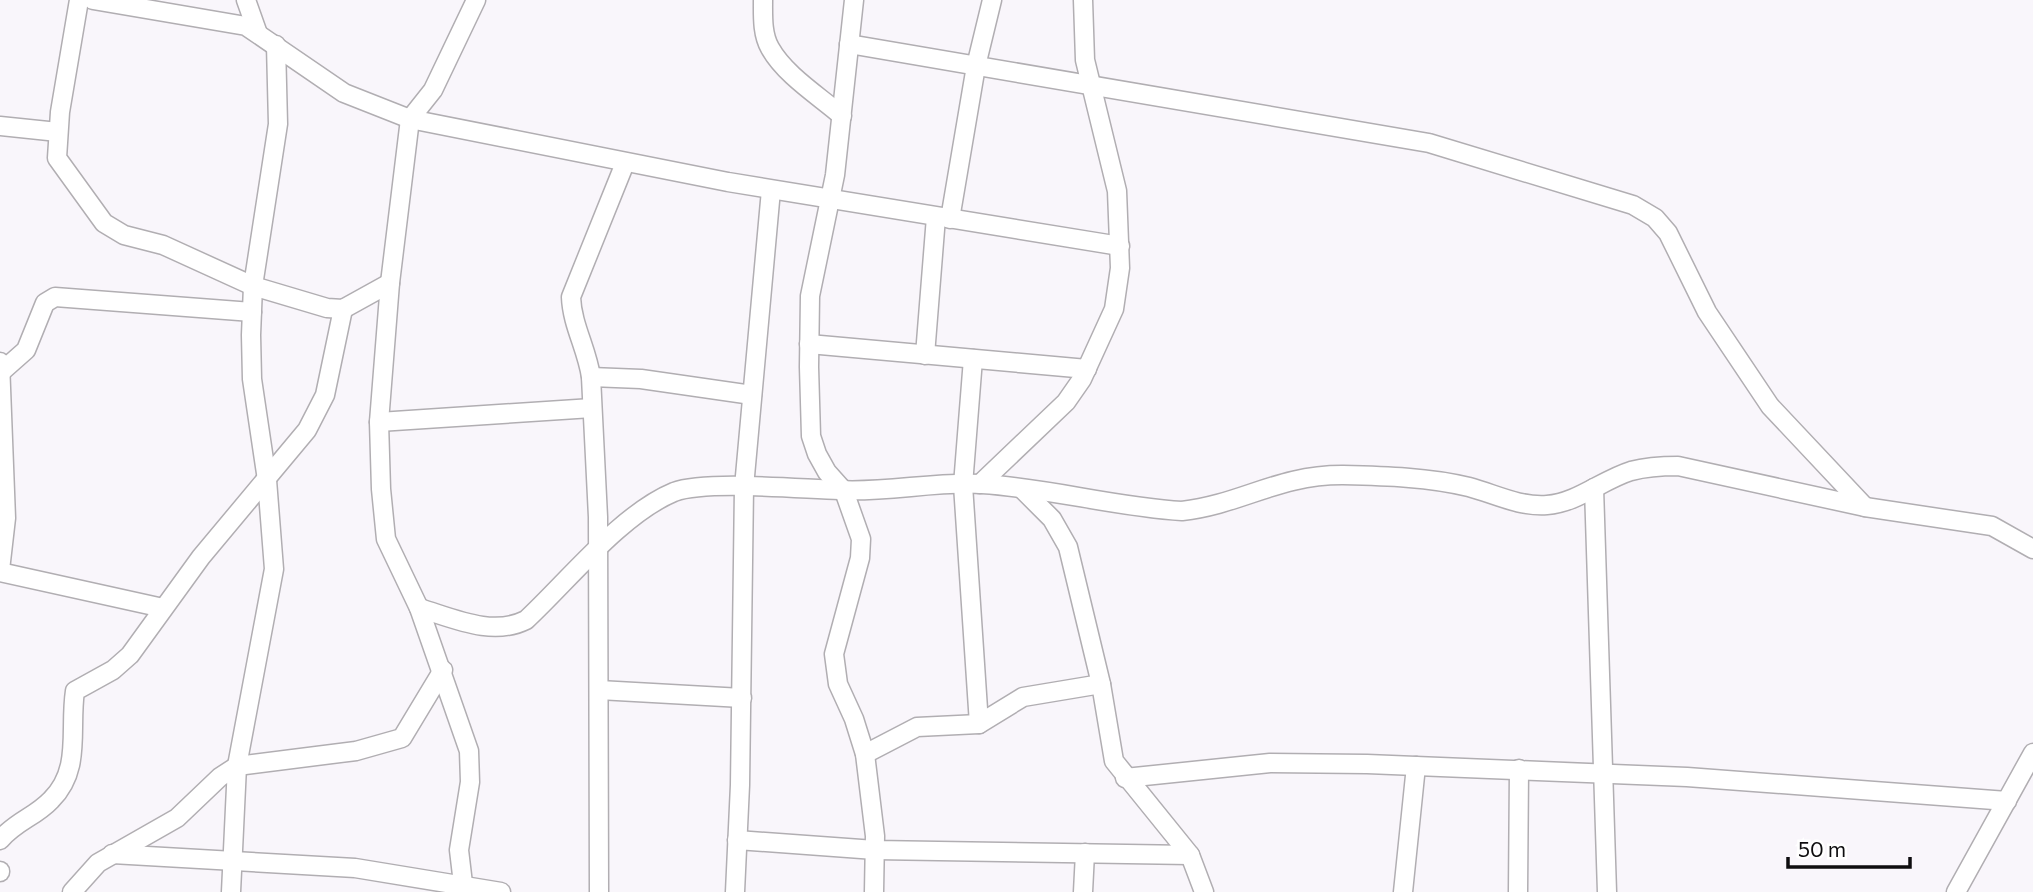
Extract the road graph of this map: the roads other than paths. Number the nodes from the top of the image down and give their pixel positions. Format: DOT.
graph roads {
  1 [pos="79,0"];
  2 [pos="93,0"];
  3 [pos="246,0"];
  4 [pos="476,0"];
  5 [pos="763,0"];
  6 [pos="854,0"];
  7 [pos="992,0"];
  8 [pos="1083,0"];
  9 [pos="257,31"];
  10 [pos="849,44"];
  11 [pos="276,45"];
  12 [pos="976,66"];
  13 [pos="1090,87"];
  14 [pos="842,116"];
  15 [pos="410,119"];
  16 [pos="0,126"];
  17 [pos="58,132"];
  18 [pos="625,163"];
  19 [pos="771,190"];
  20 [pos="829,200"];
  21 [pos="943,218"];
  22 [pos="1120,246"];
  23 [pos="390,283"];
  24 [pos="253,286"];
  25 [pos="343,309"];
  26 [pos="252,312"];
  27 [pos="809,344"];
  28 [pos="926,355"];
  29 [pos="973,359"];
  30 [pos="0,362"];
  31 [pos="1087,369"];
  32 [pos="0,373"];
  33 [pos="591,377"];
  34 [pos="752,395"];
  35 [pos="592,408"];
  36 [pos="379,422"];
  37 [pos="267,480"];
  38 [pos="972,484"];
  39 [pos="744,487"];
  40 [pos="1594,488"];
  41 [pos="1022,489"];
  42 [pos="844,491"];
  43 [pos="1865,507"];
  44 [pos="2033,549"];
  45 [pos="596,551"];
  46 [pos="0,571"];
  47 [pos="163,608"];
  48 [pos="419,608"];
  49 [pos="443,670"];
  50 [pos="1101,684"];
  51 [pos="598,690"];
  52 [pos="742,698"];
  53 [pos="979,724"];
  54 [pos="2033,753"];
  55 [pos="865,754"];
  56 [pos="237,765"];
  57 [pos="1416,766"];
  58 [pos="1519,769"];
  59 [pos="1601,773"];
  60 [pos="1125,778"];
  61 [pos="2007,800"];
  62 [pos="0,840"];
  63 [pos="737,840"];
  64 [pos="875,850"];
  65 [pos="1085,853"];
  66 [pos="112,854"];
  67 [pos="1190,855"];
  68 [pos="232,863"];
  69 [pos="463,888"];
  70 [pos="72,892"];
  71 [pos="231,892"];
  72 [pos="502,892"];
  73 [pos="599,892"];
  74 [pos="735,892"];
  75 [pos="874,892"];
  76 [pos="1083,892"];
  77 [pos="1204,892"];
  78 [pos="1403,892"];
  79 [pos="1518,892"];
  80 [pos="1607,892"];
  81 [pos="1956,892"];
  1 -- 17 [label="street"];
  2 -- 9 [label="street"];
  3 -- 9 [label="street"];
  4 -- 15 [label="street"];
  5 -- 14 [label="street"];
  6 -- 10 [label="street"];
  7 -- 12 [label="street"];
  8 -- 13 [label="street"];
  9 -- 11 [label="street"];
  10 -- 12 [label="street"];
  10 -- 14 [label="street"];
  11 -- 15 [label="street"];
  11 -- 24 [label="street"];
  12 -- 13 [label="street"];
  12 -- 21 [label="street"];
  13 -- 22 [label="street"];
  13 -- 43 [label="street"];
  14 -- 20 [label="street"];
  15 -- 18 [label="street"];
  15 -- 23 [label="street"];
  16 -- 17 [label="street"];
  17 -- 24 [label="street"];
  18 -- 19 [label="street"];
  18 -- 33 [label="street"];
  19 -- 20 [label="street"];
  19 -- 34 [label="street"];
  20 -- 21 [label="street"];
  20 -- 27 [label="street"];
  21 -- 22 [label="street"];
  21 -- 28 [label="street"];
  22 -- 31 [label="street"];
  23 -- 25 [label="street"];
  23 -- 36 [label="street"];
  24 -- 25 [label="street"];
  24 -- 26 [label="street"];
  25 -- 37 [label="street"];
  26 -- 32 [label="street"];
  26 -- 37 [label="street"];
  27 -- 28 [label="street"];
  27 -- 42 [label="street"];
  28 -- 29 [label="street"];
  29 -- 31 [label="street"];
  29 -- 38 [label="street"];
  30 -- 32 [label="street"];
  31 -- 38 [label="street"];
  32 -- 46 [label="street"];
  33 -- 34 [label="street"];
  33 -- 35 [label="street"];
  34 -- 39 [label="street"];
  35 -- 36 [label="street"];
  35 -- 45 [label="street"];
  36 -- 48 [label="street"];
  37 -- 47 [label="street"];
  37 -- 56 [label="street"];
  38 -- 41 [label="street"];
  38 -- 42 [label="street"];
  38 -- 53 [label="street"];
  39 -- 42 [label="street"];
  39 -- 45 [label="street"];
  39 -- 52 [label="street"];
  40 -- 41 [label="street"];
  40 -- 43 [label="street"];
  40 -- 59 [label="street"];
  41 -- 50 [label="street"];
  42 -- 55 [label="street"];
  43 -- 44 [label="street"];
  45 -- 48 [label="street"];
  45 -- 51 [label="street"];
  46 -- 47 [label="street"];
  47 -- 62 [label="street"];
  48 -- 49 [label="street"];
  49 -- 56 [label="street"];
  49 -- 69 [label="street"];
  50 -- 53 [label="street"];
  50 -- 60 [label="street"];
  51 -- 52 [label="street"];
  51 -- 73 [label="street"];
  52 -- 63 [label="street"];
  53 -- 55 [label="street"];
  54 -- 61 [label="street"];
  55 -- 64 [label="street"];
  56 -- 66 [label="street"];
  56 -- 68 [label="street"];
  57 -- 58 [label="street"];
  57 -- 60 [label="street"];
  57 -- 78 [label="street"];
  58 -- 59 [label="street"];
  58 -- 79 [label="street"];
  59 -- 61 [label="street"];
  59 -- 80 [label="street"];
  60 -- 67 [label="street"];
  61 -- 81 [label="street"];
  63 -- 64 [label="street"];
  63 -- 74 [label="street"];
  64 -- 65 [label="street"];
  64 -- 75 [label="street"];
  65 -- 67 [label="street"];
  65 -- 76 [label="street"];
  66 -- 68 [label="street"];
  66 -- 70 [label="street"];
  67 -- 77 [label="street"];
  68 -- 69 [label="street"];
  68 -- 71 [label="street"];
  69 -- 72 [label="street"];
}
